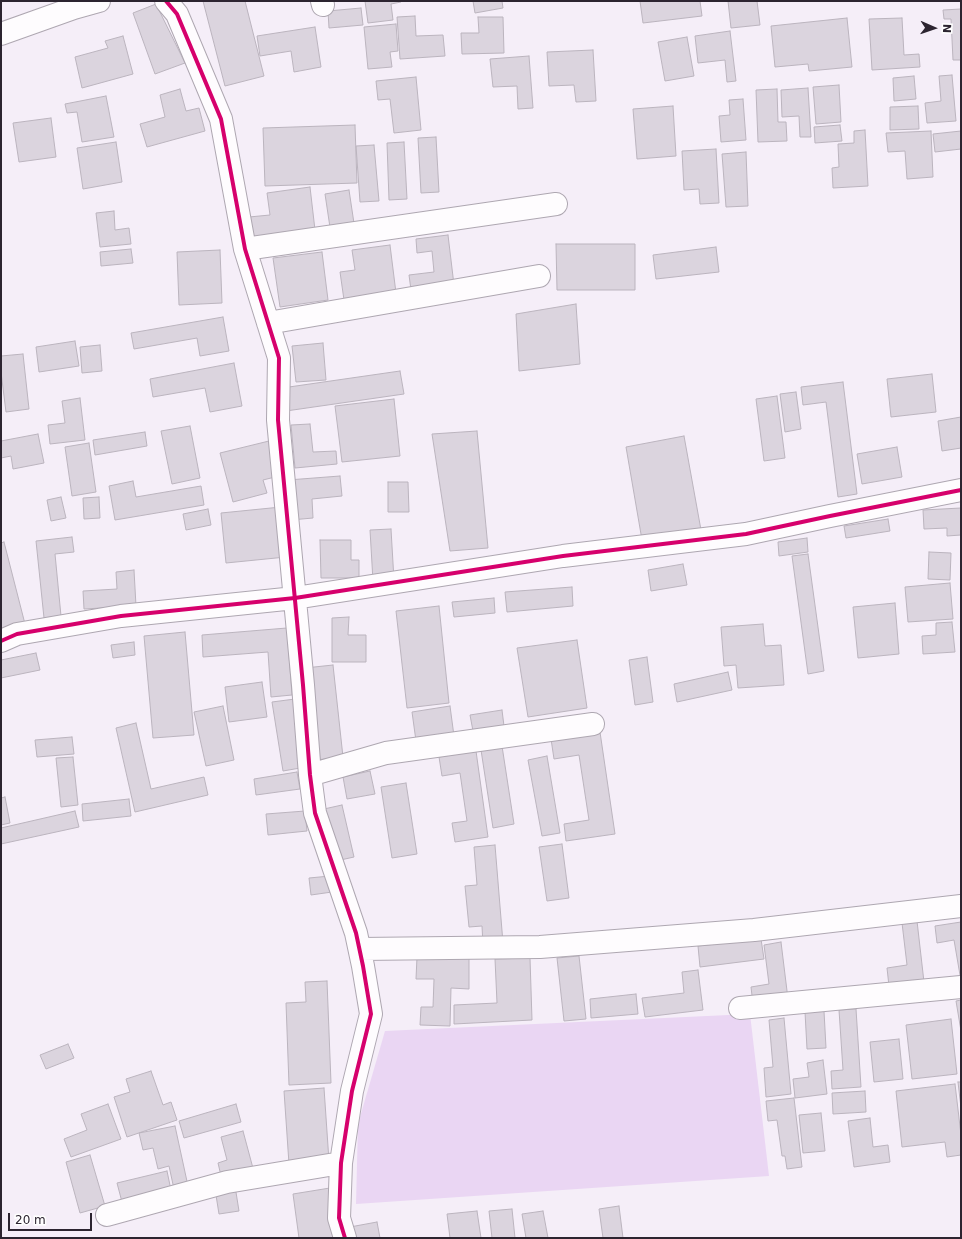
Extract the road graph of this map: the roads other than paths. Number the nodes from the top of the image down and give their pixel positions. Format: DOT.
graph roads {
  1 [pos="99,1"];
  2 [pos="166,1"];
  3 [pos="1,34"];
  4 [pos="556,204"];
  5 [pos="245,248"];
  6 [pos="539,276"];
  7 [pos="268,324"];
  8 [pos="961,490"];
  9 [pos="295,598"];
  10 [pos="1,641"];
  11 [pos="593,724"];
  12 [pos="310,775"];
  13 [pos="961,906"];
  14 [pos="360,949"];
  15 [pos="961,987"];
  16 [pos="740,1008"];
  17 [pos="341,1163"];
  18 [pos="107,1215"];
  19 [pos="345,1238"];
  1 -- 3 [label="street"];
  2 -- 5 [label="street"];
  4 -- 5 [label="street"];
  5 -- 7 [label="street"];
  6 -- 7 [label="street"];
  7 -- 9 [label="street"];
  8 -- 9 [label="street"];
  9 -- 10 [label="street"];
  9 -- 12 [label="street"];
  11 -- 12 [label="street"];
  12 -- 14 [label="street"];
  13 -- 14 [label="street"];
  14 -- 17 [label="street"];
  15 -- 16 [label="street"];
  17 -- 18 [label="street"];
  17 -- 19 [label="street"];
}
